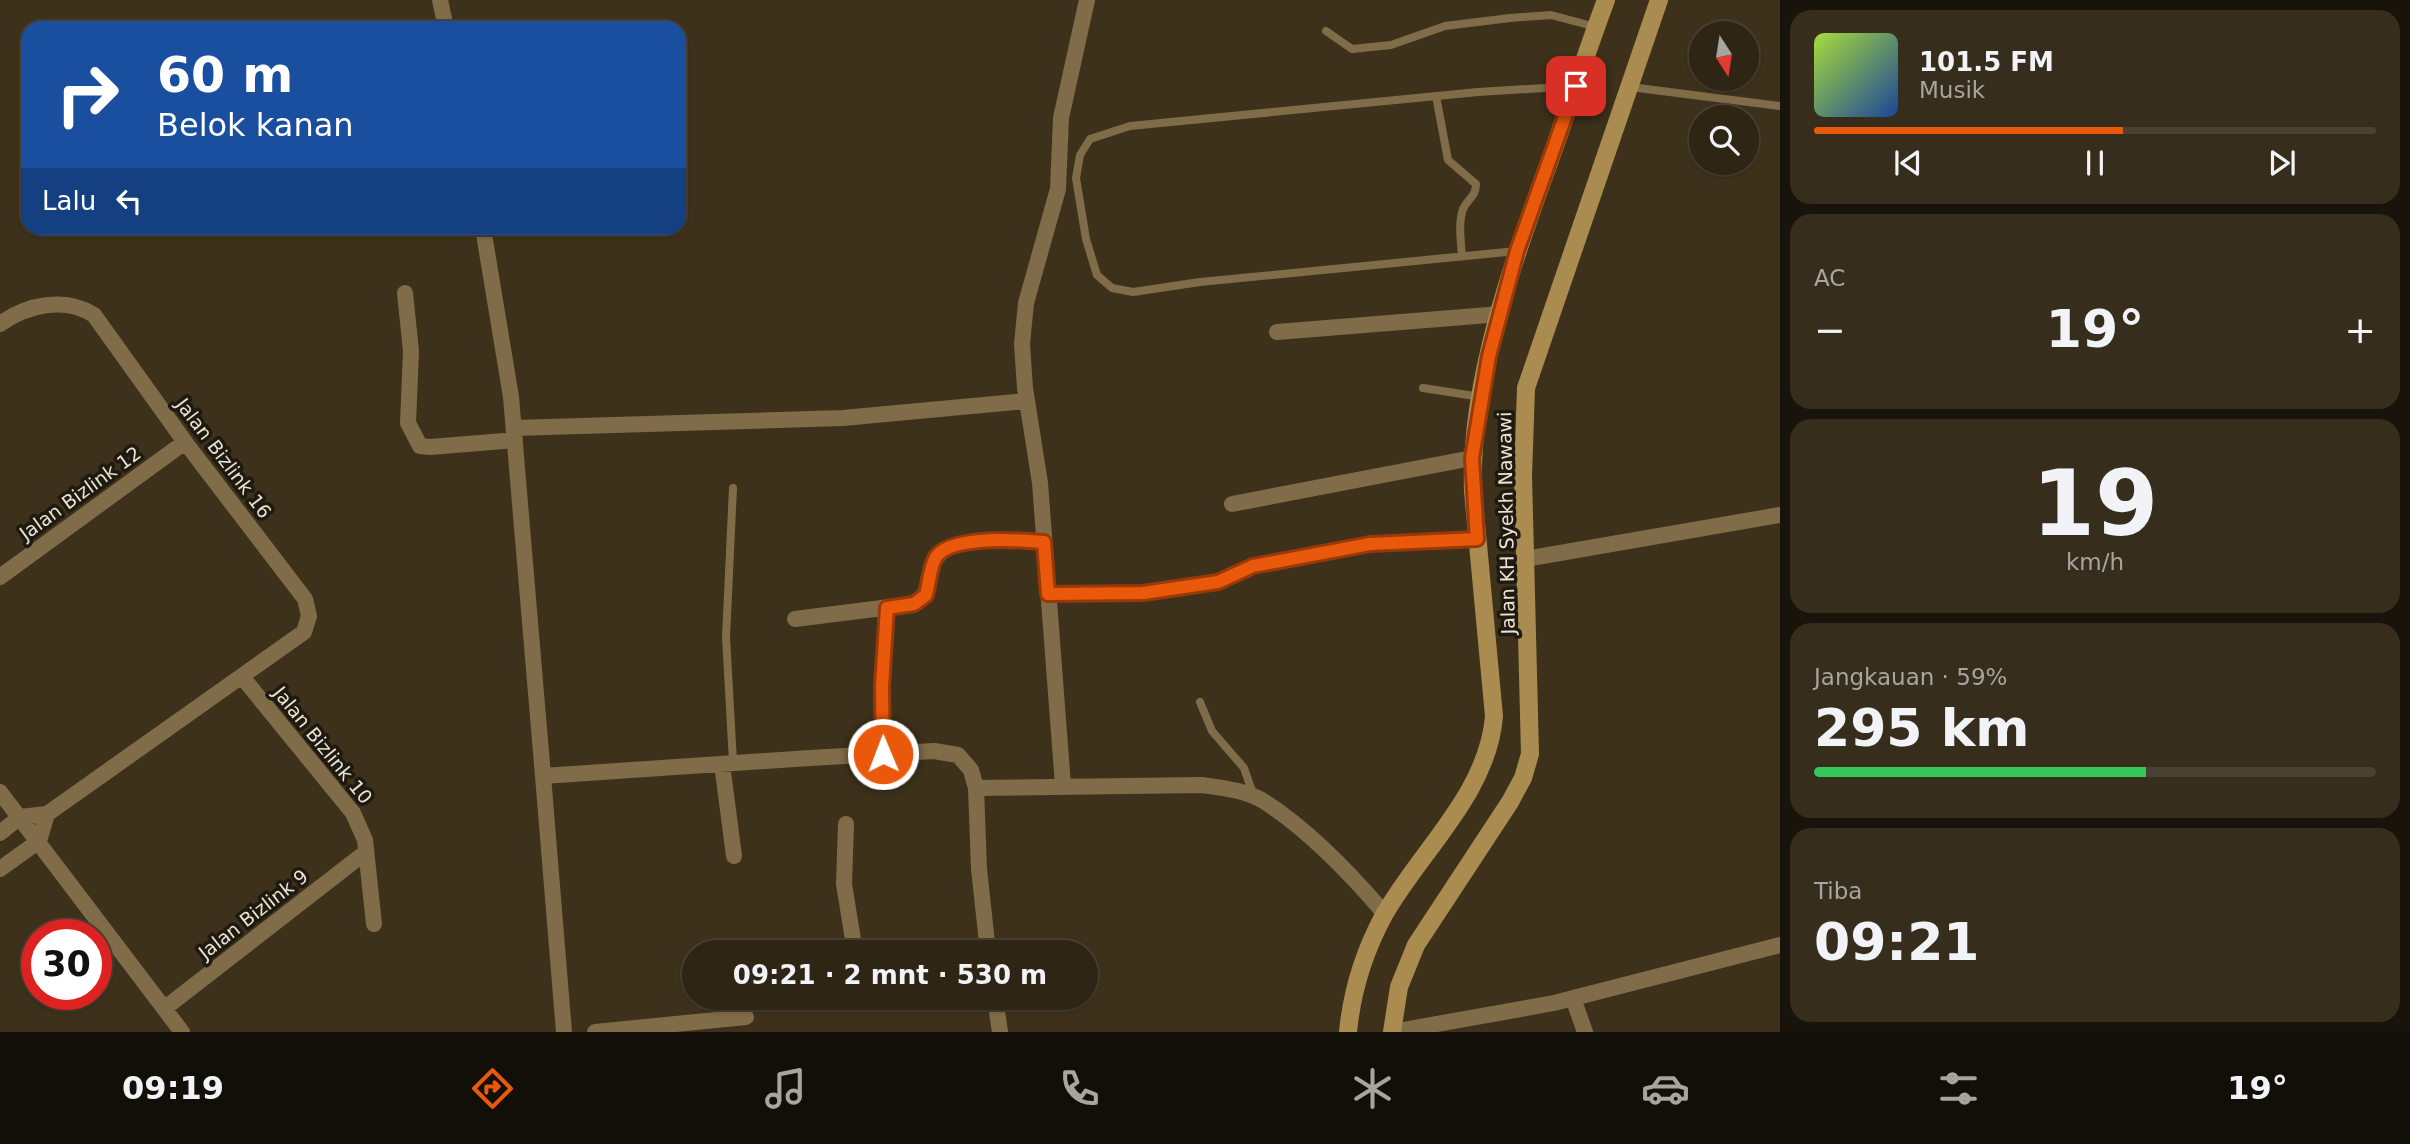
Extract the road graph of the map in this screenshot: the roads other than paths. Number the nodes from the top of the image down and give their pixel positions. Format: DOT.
graph roads {
  1 [pos="440,0"];
  2 [pos="1087,0"];
  3 [pos="1606,0"];
  4 [pos="1660,0"];
  5 [pos="444,21"];
  6 [pos="1596,27"];
  7 [pos="1326,31"];
  8 [pos="1576,86"];
  9 [pos="1628,87"];
  10 [pos="1436,96"];
  11 [pos="1780,106"];
  12 [pos="484,235"];
  13 [pos="1517,251"];
  14 [pos="1462,256"];
  15 [pos="405,293"];
  16 [pos="1501,314"];
  17 [pos="0,324"];
  18 [pos="1277,332"];
  19 [pos="1423,388"];
  20 [pos="1481,397"];
  21 [pos="1027,401"];
  22 [pos="514,434"];
  23 [pos="185,442"];
  24 [pos="1472,458"];
  25 [pos="733,488"];
  26 [pos="1232,504"];
  27 [pos="1780,515"];
  28 [pos="1477,539"];
  29 [pos="1044,542"];
  30 [pos="1525,559"];
  31 [pos="0,577"];
  32 [pos="1048,594"];
  33 [pos="887,608"];
  34 [pos="795,620"];
  35 [pos="243,678"];
  36 [pos="1200,702"];
  37 [pos="883,754"];
  38 [pos="727,763"];
  39 [pos="543,776"];
  40 [pos="1063,785"];
  41 [pos="976,788"];
  42 [pos="0,792"];
  43 [pos="1254,797"];
  44 [pos="47,814"];
  45 [pos="20,817"];
  46 [pos="846,824"];
  47 [pos="0,832"];
  48 [pos="39,841"];
  49 [pos="366,852"];
  50 [pos="734,856"];
  51 [pos="0,869"];
  52 [pos="1385,914"];
  53 [pos="374,924"];
  54 [pos="853,940"];
  55 [pos="986,940"];
  56 [pos="1780,945"];
  57 [pos="1573,998"];
  58 [pos="165,1008"];
  59 [pos="997,1010"];
  60 [pos="746,1017"];
  61 [pos="182,1032"];
  62 [pos="564,1032"];
  63 [pos="595,1032"];
  64 [pos="1000,1032"];
  65 [pos="1348,1032"];
  66 [pos="1392,1032"];
  67 [pos="1585,1032"];
  1 -- 5 [label="street"];
  2 -- 21 [label="street"];
  3 -- 6 [label="main road, Jalan KH Syekh Nawawi"];
  4 -- 9 [label="main road, Jalan KH Syekh Nawawi"];
  6 -- 7 [label="lane"];
  6 -- 8 [label="main road, Jalan KH Syekh Nawawi"];
  8 -- 10 [label="lane"];
  8 -- 13 [label="main road, Jalan KH Syekh Nawawi"];
  9 -- 11 [label="lane"];
  9 -- 30 [label="main road, Jalan KH Syekh Nawawi"];
  10 -- 14 [label="lane"];
  10 -- 14 [label="lane"];
  12 -- 22 [label="street"];
  13 -- 14 [label="lane"];
  13 -- 16 [label="main road, Jalan KH Syekh Nawawi"];
  15 -- 22 [label="street"];
  16 -- 18 [label="street"];
  16 -- 20 [label="main road, Jalan KH Syekh Nawawi"];
  17 -- 23 [label="street, Jalan Bizlink 16"];
  19 -- 20 [label="lane"];
  20 -- 24 [label="main road, Jalan KH Syekh Nawawi"];
  21 -- 22 [label="street"];
  21 -- 29 [label="street"];
  22 -- 39 [label="street"];
  23 -- 31 [label="street, Jalan Bizlink 12"];
  23 -- 35 [label="street, Jalan Bizlink 16"];
  24 -- 26 [label="street"];
  24 -- 28 [label="main road, Jalan KH Syekh Nawawi"];
  25 -- 38 [label="lane"];
  27 -- 30 [label="street"];
  28 -- 32 [label="street"];
  28 -- 52 [label="main road, Jalan KH Syekh Nawawi"];
  29 -- 32 [label="street"];
  29 -- 33 [label="street"];
  30 -- 66 [label="main road, Jalan KH Syekh Nawawi"];
  32 -- 40 [label="street"];
  33 -- 34 [label="street"];
  33 -- 37 [label="street"];
  35 -- 44 [label="street"];
  35 -- 49 [label="street, Jalan Bizlink 10"];
  36 -- 43 [label="lane"];
  37 -- 38 [label="street"];
  37 -- 41 [label="street"];
  38 -- 39 [label="street"];
  38 -- 50 [label="street"];
  39 -- 62 [label="street"];
  40 -- 41 [label="street"];
  40 -- 43 [label="street"];
  41 -- 55 [label="street"];
  42 -- 45 [label="street"];
  43 -- 52 [label="street"];
  44 -- 45 [label="street"];
  44 -- 48 [label="street"];
  45 -- 47 [label="street"];
  45 -- 48 [label="street"];
  46 -- 54 [label="street"];
  48 -- 51 [label="street"];
  48 -- 58 [label="street"];
  49 -- 53 [label="street, Jalan Bizlink 10"];
  49 -- 58 [label="street, Jalan Bizlink 9"];
  52 -- 65 [label="main road, Jalan KH Syekh Nawawi"];
  56 -- 57 [label="street"];
  57 -- 66 [label="street"];
  57 -- 67 [label="street"];
  58 -- 61 [label="street"];
  59 -- 64 [label="street"];
  60 -- 63 [label="street"];
}
